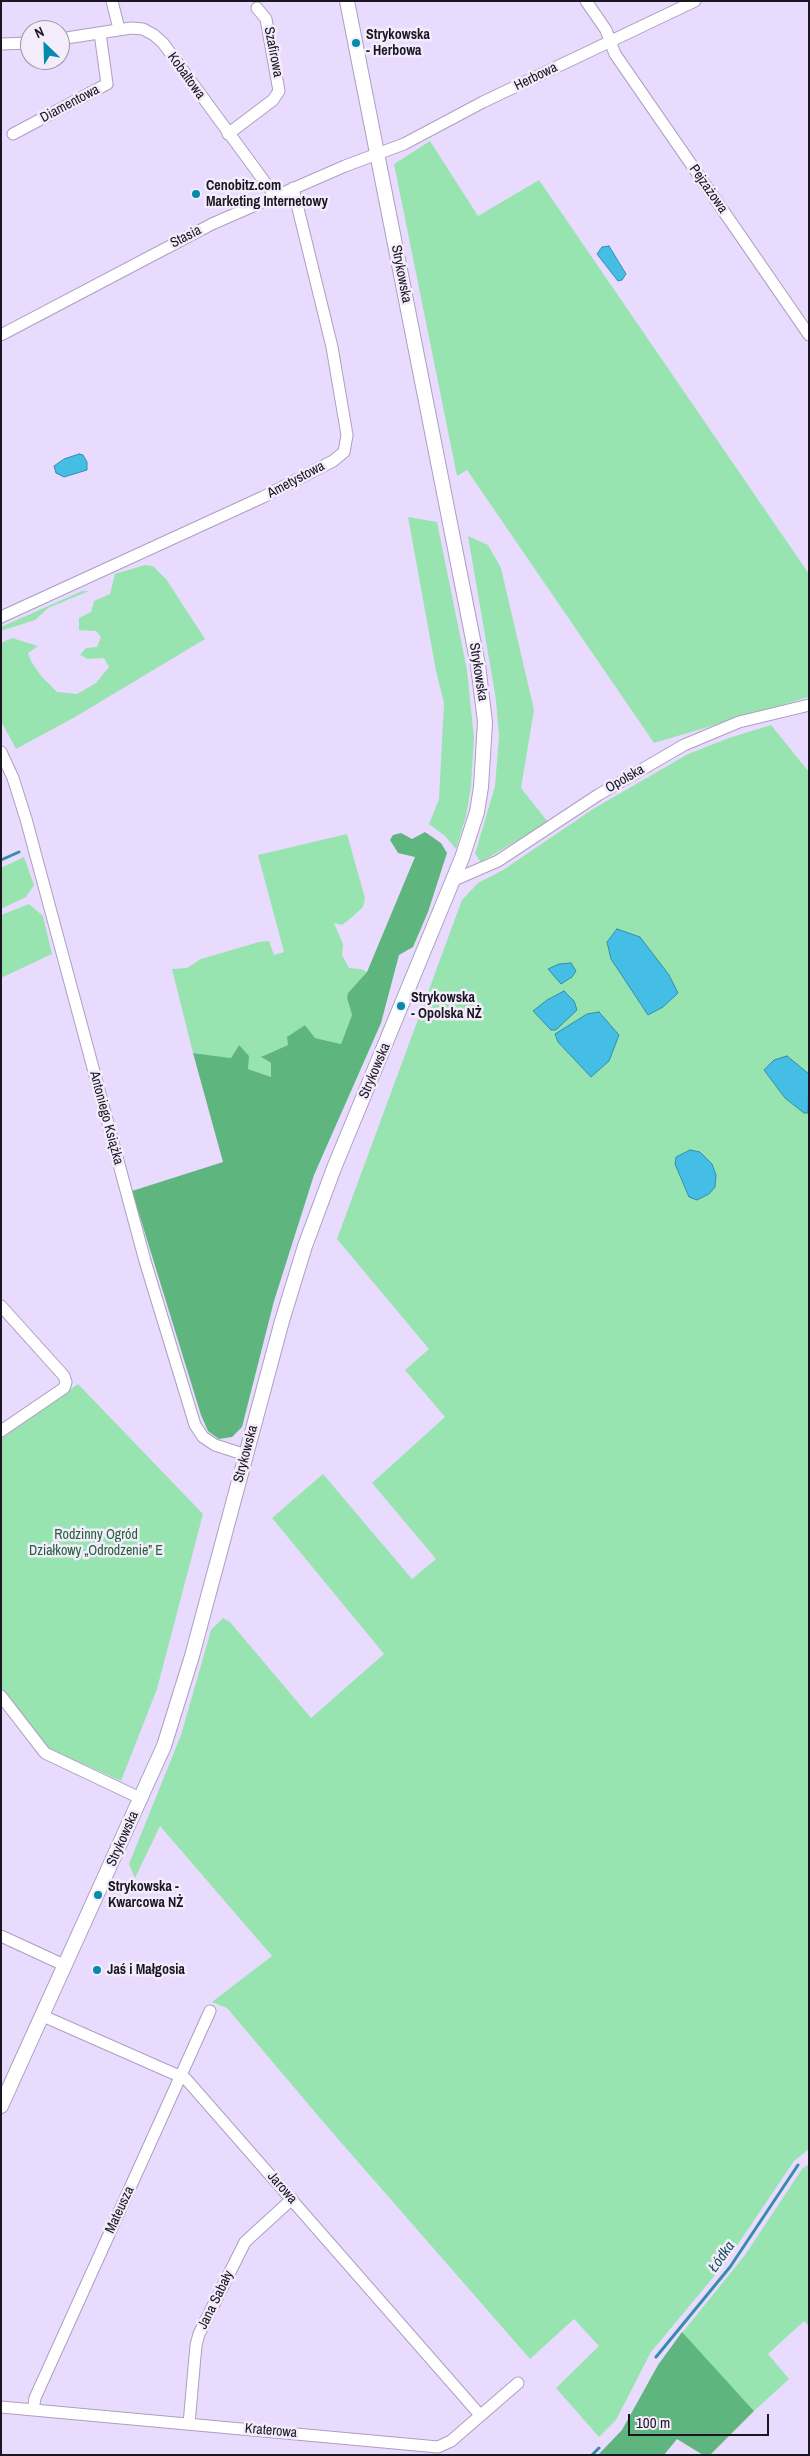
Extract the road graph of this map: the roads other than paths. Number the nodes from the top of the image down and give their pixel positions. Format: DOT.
graph roads {
  1 [pos="112,1"];
  2 [pos="348,1"];
  3 [pos="586,1"];
  4 [pos="695,1"];
  5 [pos="258,8"];
  6 [pos="119,29"];
  7 [pos="100,33"];
  8 [pos="70,38"];
  9 [pos="609,42"];
  10 [pos="20,43"];
  11 [pos="1,44"];
  12 [pos="14,134"];
  13 [pos="228,134"];
  14 [pos="378,154"];
  15 [pos="293,188"];
  16 [pos="275,196"];
  17 [pos="1,335"];
  18 [pos="809,335"];
  19 [pos="1,617"];
  20 [pos="809,705"];
  21 [pos="1,752"];
  22 [pos="454,880"];
  23 [pos="1,1306"];
  24 [pos="1,1431"];
  25 [pos="246,1455"];
  26 [pos="1,1696"];
  27 [pos="142,1799"];
  28 [pos="1,1936"];
  29 [pos="66,1966"];
  30 [pos="210,2012"];
  31 [pos="43,2016"];
  32 [pos="181,2076"];
  33 [pos="1,2106"];
  34 [pos="292,2200"];
  35 [pos="518,2383"];
  36 [pos="1,2407"];
  37 [pos="33,2410"];
  38 [pos="480,2415"];
  39 [pos="189,2424"];
  1 -- 6 [label="street"];
  2 -- 14 [label="main road, Strykowska"];
  3 -- 9 [label="street, Pejzażowa"];
  4 -- 9 [label="street, Herbowa"];
  5 -- 13 [label="street, Szafirowa"];
  6 -- 7 [label="street, Kobaltowa"];
  6 -- 13 [label="street, Kobaltowa"];
  7 -- 8 [label="street, Kobaltowa"];
  7 -- 12 [label="street, Diamentowa"];
  9 -- 14 [label="street, Herbowa"];
  9 -- 18 [label="street, Pejzażowa"];
  10 -- 11 [label="street"];
  13 -- 16 [label="street, Kobaltowa"];
  14 -- 15 [label="street, Stasia"];
  14 -- 22 [label="main road, Strykowska"];
  15 -- 16 [label="street, Stasia"];
  15 -- 19 [label="street, Ametystowa"];
  16 -- 17 [label="street, Stasia"];
  20 -- 22 [label="street, Opolska"];
  21 -- 25 [label="street, Antoniego Książka"];
  22 -- 25 [label="main road, Strykowska"];
  23 -- 24 [label="street"];
  25 -- 27 [label="main road, Strykowska"];
  26 -- 27 [label="street"];
  27 -- 29 [label="main road, Strykowska"];
  28 -- 29 [label="street"];
  29 -- 31 [label="main road, Strykowska"];
  30 -- 32 [label="street, Mateusza"];
  31 -- 32 [label="street, Jarowa"];
  31 -- 33 [label="main road, Strykowska"];
  32 -- 34 [label="street, Jarowa"];
  32 -- 37 [label="street, Mateusza"];
  34 -- 38 [label="street, Jarowa"];
  34 -- 39 [label="street, Jana Sabały"];
  35 -- 38 [label="street, Kraterowa"];
  36 -- 37 [label="street, Kraterowa"];
  37 -- 39 [label="street, Kraterowa"];
  38 -- 39 [label="street, Kraterowa"];
}
